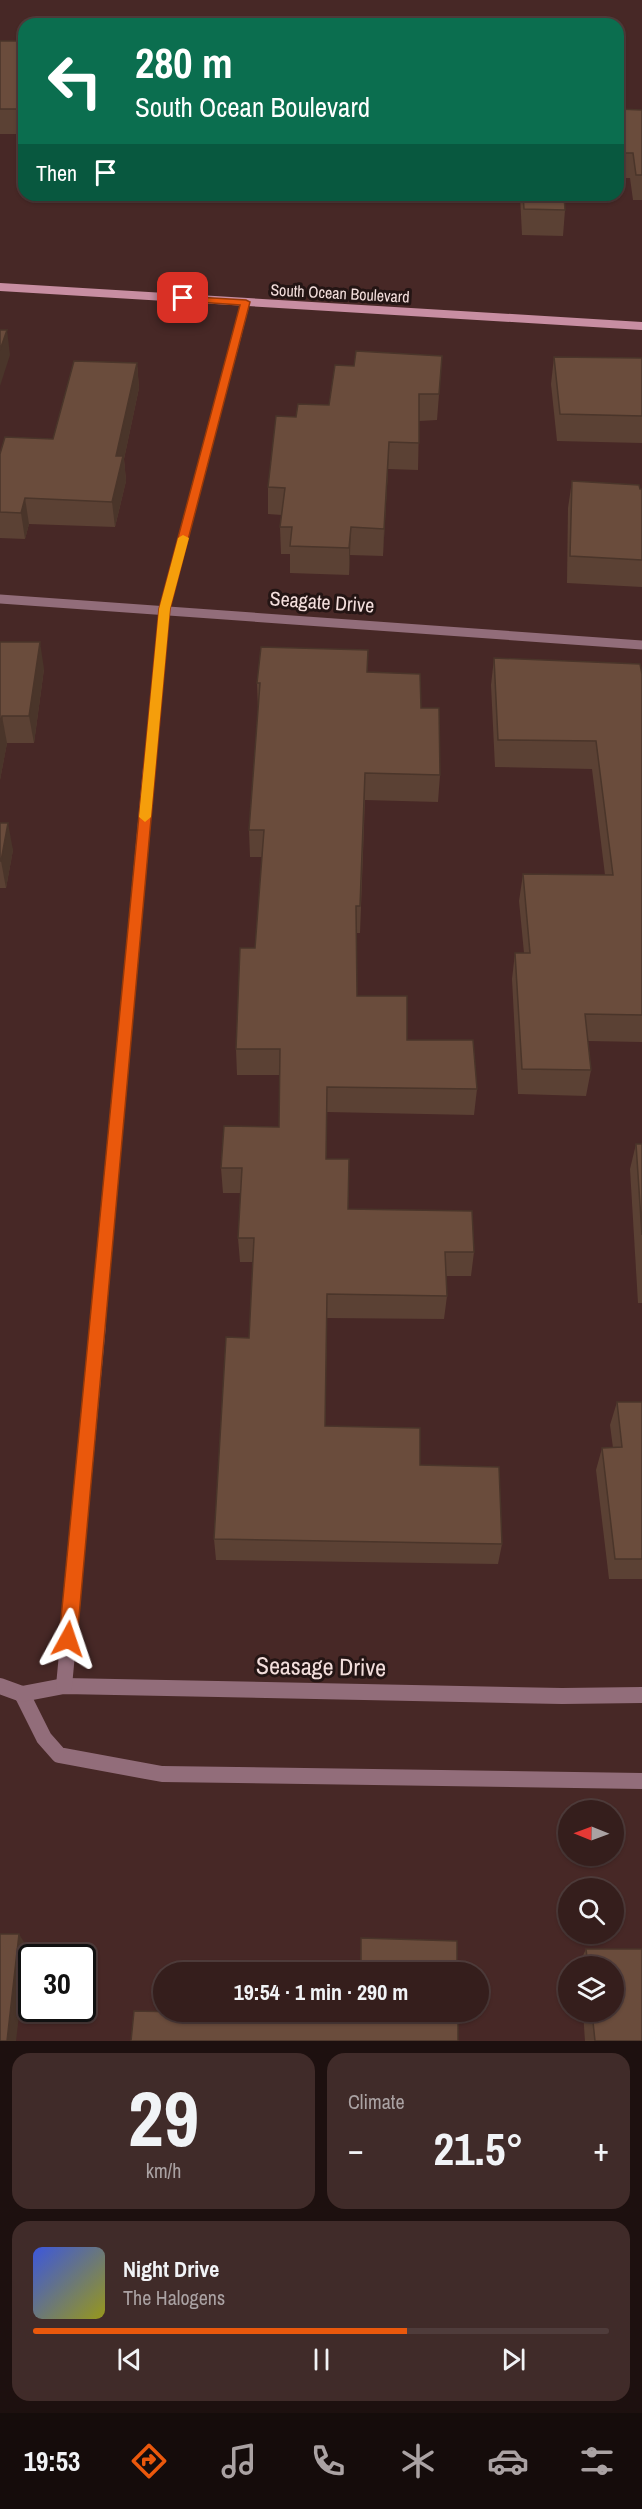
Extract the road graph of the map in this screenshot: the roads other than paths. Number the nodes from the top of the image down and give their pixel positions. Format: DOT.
graph roads {
  1 [pos="0,287"];
  2 [pos="246,302"];
  3 [pos="642,326"];
  4 [pos="0,599"];
  5 [pos="164,609"];
  6 [pos="642,645"];
  7 [pos="0,1686"];
  8 [pos="64,1686"];
  9 [pos="22,1694"];
  10 [pos="642,1695"];
  11 [pos="642,1782"];
  1 -- 2 [label="main road, South Ocean Boulevard"];
  2 -- 3 [label="main road, South Ocean Boulevard"];
  2 -- 5 [label="street"];
  4 -- 5 [label="street, Seagate Drive"];
  5 -- 6 [label="street, Seagate Drive"];
  5 -- 8 [label="street"];
  7 -- 9 [label="street"];
  8 -- 9 [label="street, Seasage Drive"];
  8 -- 10 [label="street, Seasage Drive"];
  9 -- 11 [label="street"];
}
